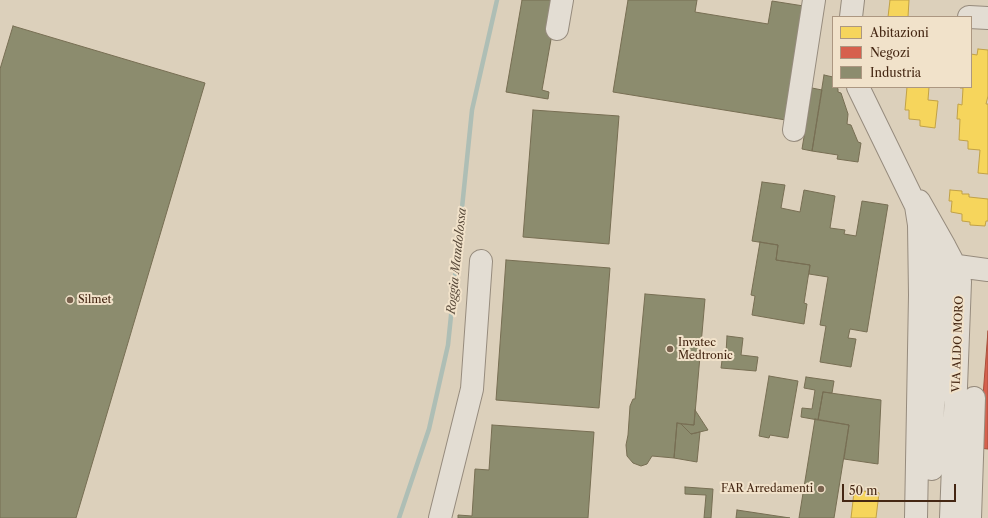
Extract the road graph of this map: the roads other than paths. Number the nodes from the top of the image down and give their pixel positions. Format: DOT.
graph roads {
  1 [pos="562,0"];
  2 [pos="814,0"];
  3 [pos="853,0"];
  4 [pos="851,16"];
  5 [pos="972,17"];
  6 [pos="988,18"];
  7 [pos="557,29"];
  8 [pos="859,88"];
  9 [pos="794,130"];
  10 [pos="910,190"];
  11 [pos="481,261"];
  12 [pos="926,266"];
  13 [pos="955,266"];
  14 [pos="988,270"];
  15 [pos="920,295"];
  16 [pos="974,398"];
  17 [pos="933,406"];
  18 [pos="962,469"];
  19 [pos="440,518"];
  20 [pos="916,518"];
  21 [pos="931,518"];
  22 [pos="951,518"];
  23 [pos="970,518"];
  1 -- 7 [label="street"];
  2 -- 9 [label="street"];
  3 -- 4 [label="street"];
  5 -- 6 [label="street"];
  8 -- 10 [label="street, VIA ALDO MORO"];
  10 -- 12 [label="street, VIA ALDO MORO"];
  10 -- 13 [label="street, VIA ALDO MORO"];
  11 -- 19 [label="street"];
  12 -- 13 [label="street"];
  12 -- 15 [label="street, VIA ALDO MORO"];
  12 -- 17 [label="street"];
  13 -- 14 [label="street"];
  13 -- 18 [label="street, VIA ALDO MORO"];
  15 -- 17 [label="street"];
  15 -- 20 [label="street, VIA ALDO MORO"];
  16 -- 18 [label="street"];
  17 -- 21 [label="street"];
  18 -- 22 [label="street, VIA ALDO MORO"];
  18 -- 23 [label="street"];
}
